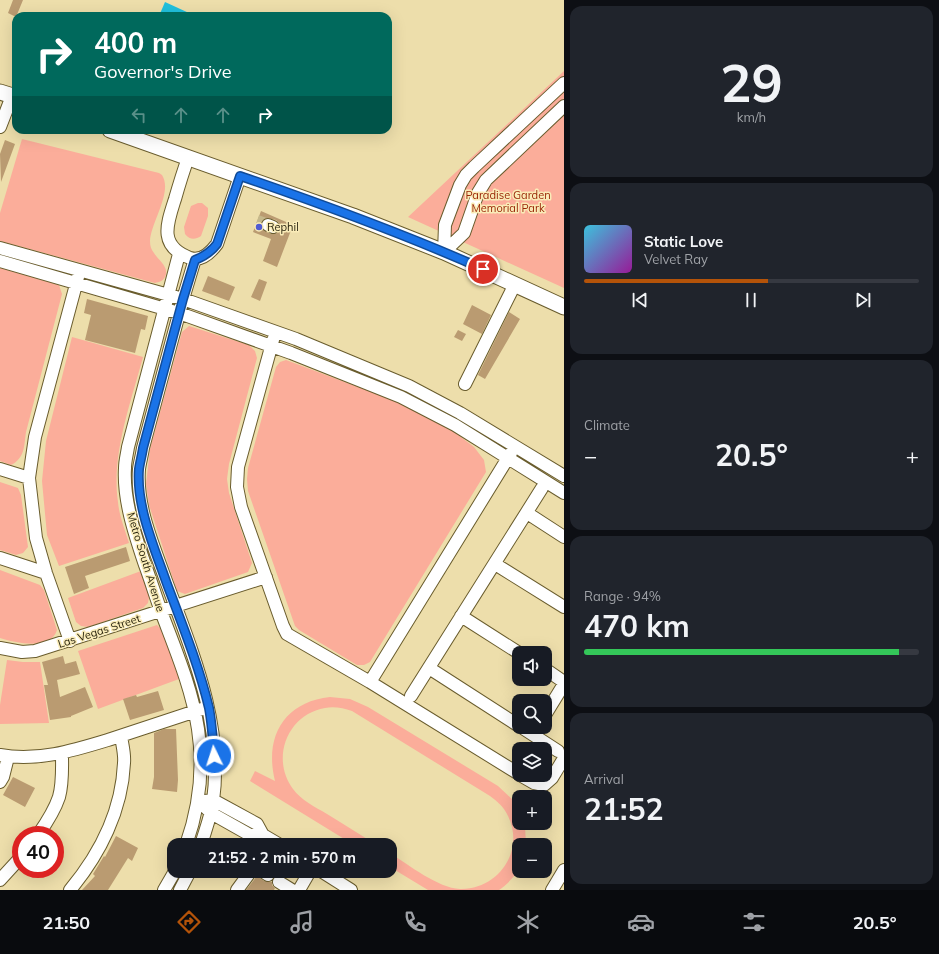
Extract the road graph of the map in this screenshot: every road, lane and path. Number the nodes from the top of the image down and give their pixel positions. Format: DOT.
graph roads {
  1 [pos="564,83"];
  2 [pos="9,95"];
  3 [pos="564,106"];
  4 [pos="0,127"];
  5 [pos="121,134"];
  6 [pos="188,158"];
  7 [pos="240,176"];
  8 [pos="460,185"];
  9 [pos="478,193"];
  10 [pos="0,248"];
  11 [pos="444,252"];
  12 [pos="179,254"];
  13 [pos="195,260"];
  14 [pos="0,261"];
  15 [pos="80,270"];
  16 [pos="76,283"];
  17 [pos="515,284"];
  18 [pos="168,295"];
  19 [pos="183,299"];
  20 [pos="564,307"];
  21 [pos="164,309"];
  22 [pos="179,313"];
  23 [pos="276,332"];
  24 [pos="272,346"];
  25 [pos="465,384"];
  26 [pos="515,446"];
  27 [pos="508,458"];
  28 [pos="0,469"];
  29 [pos="564,476"];
  30 [pos="29,478"];
  31 [pos="542,488"];
  32 [pos="564,493"];
  33 [pos="527,513"];
  34 [pos="564,537"];
  35 [pos="0,558"];
  36 [pos="495,564"];
  37 [pos="46,573"];
  38 [pos="266,577"];
  39 [pos="175,606"];
  40 [pos="564,607"];
  41 [pos="161,611"];
  42 [pos="461,616"];
  43 [pos="70,641"];
  44 [pos="0,648"];
  45 [pos="512,649"];
  46 [pos="428,668"];
  47 [pos="552,675"];
  48 [pos="370,682"];
  49 [pos="564,683"];
  50 [pos="411,696"];
  51 [pos="552,703"];
  52 [pos="208,707"];
  53 [pos="194,712"];
  54 [pos="512,721"];
  55 [pos="538,734"];
  56 [pos="121,736"];
  57 [pos="62,754"];
  58 [pos="561,755"];
  59 [pos="4,756"];
  60 [pos="512,770"];
  61 [pos="552,778"];
  62 [pos="0,782"];
  63 [pos="531,782"];
  64 [pos="547,782"];
  65 [pos="213,800"];
  66 [pos="198,801"];
  67 [pos="211,813"];
  68 [pos="44,826"];
  69 [pos="263,835"];
  70 [pos="188,838"];
  71 [pos="203,838"];
  72 [pos="267,838"];
  73 [pos="12,867"];
  74 [pos="564,870"];
  75 [pos="172,878"];
  76 [pos="186,878"];
  77 [pos="246,878"];
  78 [pos="306,878"];
  79 [pos="332,878"];
  80 [pos="0,880"];
  81 [pos="279,882"];
  82 [pos="169,888"];
  83 [pos="70,890"];
  84 [pos="180,890"];
  85 [pos="237,890"];
  86 [pos="292,890"];
  87 [pos="299,890"];
  88 [pos="352,890"];
  89 [pos="552,890"];
  1 -- 8 [label="street"];
  2 -- 4 [label="street"];
  3 -- 9 [label="street"];
  5 -- 6 [label="main road"];
  6 -- 7 [label="main road"];
  6 -- 12 [label="street"];
  7 -- 11 [label="main road"];
  7 -- 13 [label="street"];
  8 -- 9 [label="street"];
  8 -- 11 [label="street"];
  9 -- 11 [label="street"];
  10 -- 15 [label="street"];
  11 -- 17 [label="main road"];
  12 -- 13 [label="street"];
  12 -- 18 [label="street, Metro South Avenue"];
  13 -- 19 [label="street, Metro South Avenue"];
  14 -- 16 [label="street"];
  15 -- 16 [label="street"];
  15 -- 18 [label="street"];
  16 -- 21 [label="street"];
  16 -- 30 [label="street"];
  17 -- 20 [label="main road"];
  17 -- 25 [label="street"];
  18 -- 19 [label="street"];
  18 -- 21 [label="street, Metro South Avenue"];
  19 -- 22 [label="street, Metro South Avenue"];
  19 -- 23 [label="street"];
  21 -- 22 [label="street"];
  21 -- 41 [label="street, Metro South Avenue"];
  22 -- 24 [label="street"];
  22 -- 39 [label="street, Metro South Avenue"];
  23 -- 24 [label="street"];
  23 -- 26 [label="street"];
  24 -- 27 [label="street"];
  24 -- 38 [label="street"];
  26 -- 27 [label="street"];
  26 -- 29 [label="street"];
  27 -- 32 [label="street"];
  27 -- 48 [label="street"];
  28 -- 30 [label="street"];
  30 -- 37 [label="street"];
  31 -- 33 [label="street"];
  33 -- 34 [label="street"];
  33 -- 36 [label="street"];
  35 -- 37 [label="street"];
  36 -- 40 [label="street"];
  36 -- 42 [label="street"];
  37 -- 43 [label="street"];
  38 -- 39 [label="street, Las Vegas Street"];
  38 -- 48 [label="street"];
  39 -- 41 [label="street, Las Vegas Street"];
  39 -- 52 [label="street, Metro South Avenue"];
  41 -- 43 [label="street, Las Vegas Street"];
  41 -- 53 [label="street, Metro South Avenue"];
  42 -- 45 [label="street"];
  42 -- 46 [label="street"];
  43 -- 44 [label="street, Las Vegas Street"];
  46 -- 50 [label="street"];
  46 -- 54 [label="street"];
  47 -- 49 [label="street"];
  48 -- 60 [label="street"];
  49 -- 51 [label="street"];
  52 -- 53 [label="street"];
  52 -- 65 [label="street, Metro South Avenue"];
  53 -- 56 [label="street"];
  53 -- 66 [label="street, Metro South Avenue"];
  55 -- 58 [label="street"];
  56 -- 57 [label="street"];
  56 -- 83 [label="street"];
  57 -- 59 [label="street"];
  57 -- 68 [label="street"];
  58 -- 61 [label="street"];
  59 -- 62 [label="street"];
  63 -- 64 [label="street"];
  65 -- 66 [label="street"];
  65 -- 67 [label="street, Metro South Avenue"];
  65 -- 69 [label="street"];
  66 -- 67 [label="street"];
  66 -- 70 [label="street, Metro South Avenue"];
  67 -- 69 [label="street"];
  67 -- 71 [label="street, Metro South Avenue"];
  69 -- 72 [label="street"];
  73 -- 80 [label="street"];
  74 -- 89 [label="street"];
  75 -- 82 [label="street"];
  76 -- 84 [label="street"];
  77 -- 85 [label="street"];
  78 -- 87 [label="street"];
  79 -- 88 [label="street"];
  81 -- 86 [label="street"];
}
